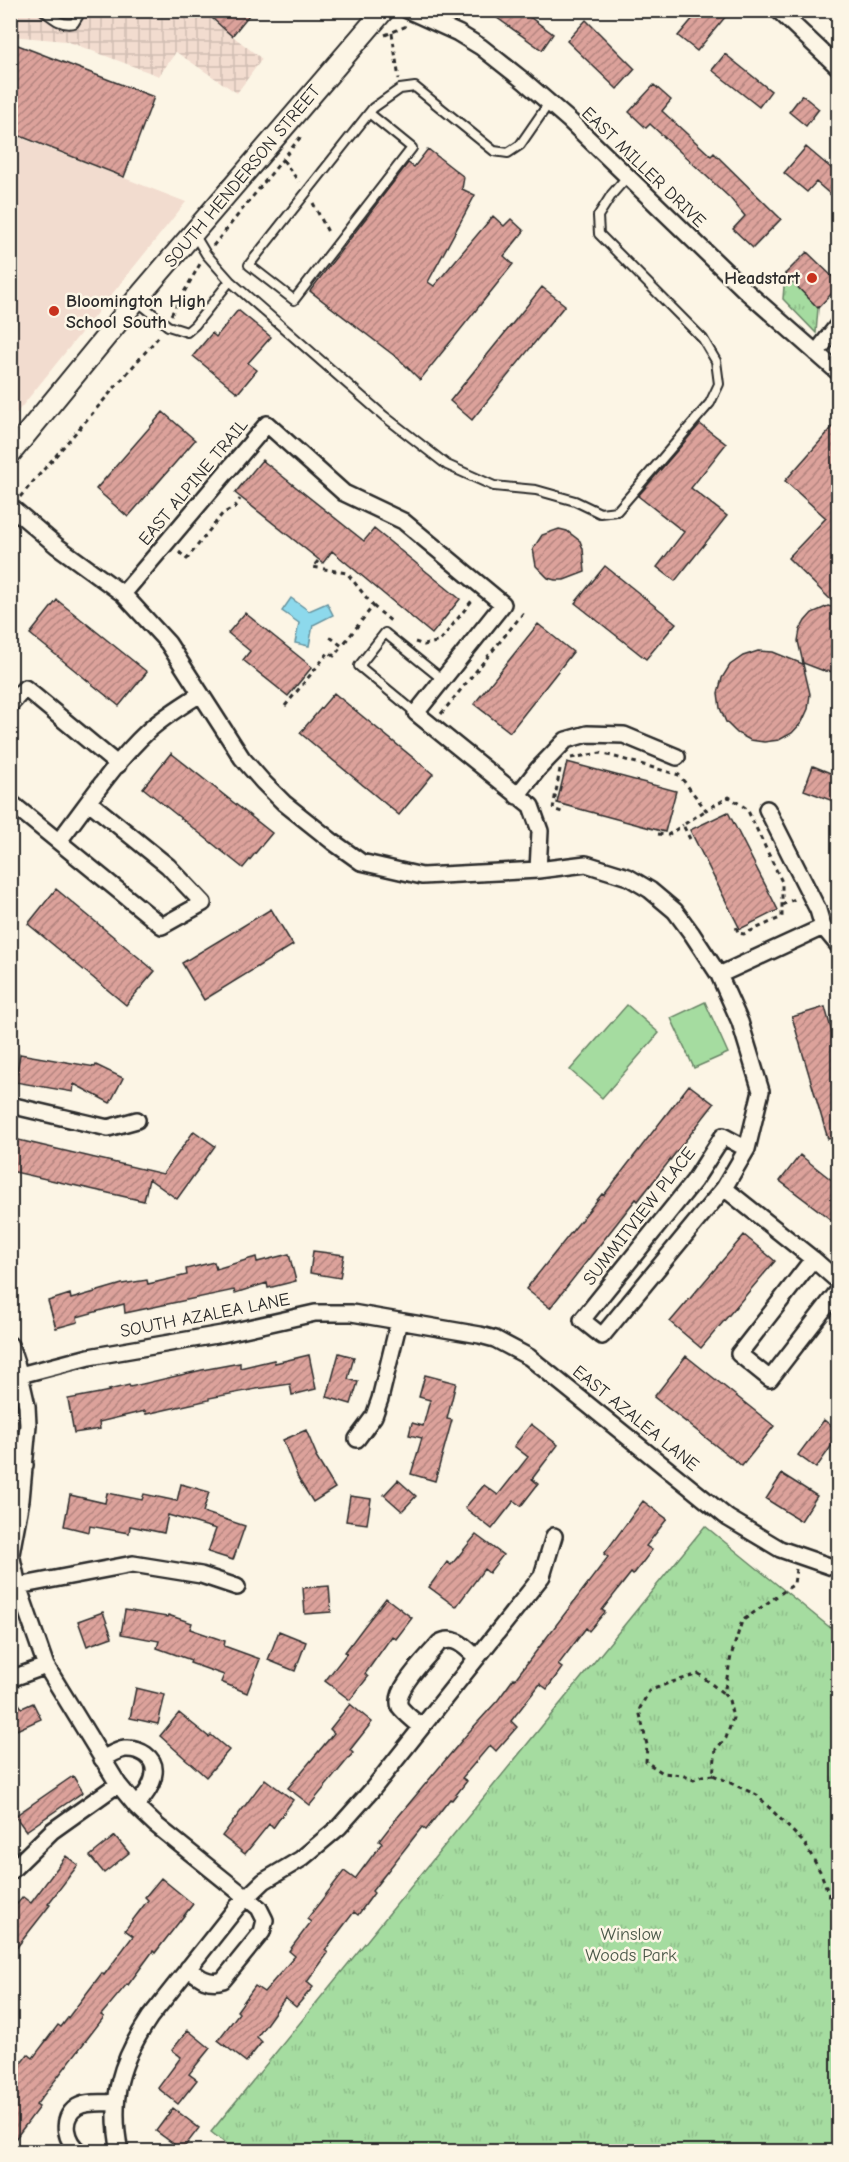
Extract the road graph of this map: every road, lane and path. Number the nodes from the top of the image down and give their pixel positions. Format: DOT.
graph roads {
  1 [pos="43,10"];
  2 [pos="82,10"];
  3 [pos="384,10"];
  4 [pos="407,10"];
  5 [pos="778,10"];
  6 [pos="392,33"];
  7 [pos="838,67"];
  8 [pos="400,89"];
  9 [pos="549,103"];
  10 [pos="369,113"];
  11 [pos="627,177"];
  12 [pos="194,233"];
  13 [pos="230,281"];
  14 [pos="136,300"];
  15 [pos="838,325"];
  16 [pos="816,353"];
  17 [pos="838,372"];
  18 [pos="10,454"];
  19 [pos="240,500"];
  20 [pos="10,506"];
  21 [pos="167,542"];
  22 [pos="318,561"];
  23 [pos="477,593"];
  24 [pos="123,594"];
  25 [pos="372,606"];
  26 [pos="525,611"];
  27 [pos="399,628"];
  28 [pos="407,635"];
  29 [pos="330,637"];
  30 [pos="342,646"];
  31 [pos="442,678"];
  32 [pos="200,694"];
  33 [pos="10,705"];
  34 [pos="285,706"];
  35 [pos="416,713"];
  36 [pos="432,726"];
  37 [pos="677,757"];
  38 [pos="118,765"];
  39 [pos="517,796"];
  40 [pos="10,802"];
  41 [pos="89,802"];
  42 [pos="564,808"];
  43 [pos="767,809"];
  44 [pos="706,810"];
  45 [pos="683,825"];
  46 [pos="658,834"];
  47 [pos="690,839"];
  48 [pos="59,842"];
  49 [pos="538,870"];
  50 [pos="736,926"];
  51 [pos="823,927"];
  52 [pos="838,945"];
  53 [pos="719,975"];
  54 [pos="10,1105"];
  55 [pos="137,1120"];
  56 [pos="747,1149"];
  57 [pos="724,1188"];
  58 [pos="813,1259"];
  59 [pos="838,1281"];
  60 [pos="838,1291"];
  61 [pos="399,1321"];
  62 [pos="10,1345"];
  63 [pos="20,1375"];
  64 [pos="357,1439"];
  65 [pos="18,1467"];
  66 [pos="13,1524"];
  67 [pos="554,1536"];
  68 [pos="797,1557"];
  69 [pos="838,1569"];
  70 [pos="18,1586"];
  71 [pos="237,1587"];
  72 [pos="477,1658"];
  73 [pos="46,1666"];
  74 [pos="10,1678"];
  75 [pos="724,1694"];
  76 [pos="422,1727"];
  77 [pos="102,1759"];
  78 [pos="713,1775"];
  79 [pos="118,1784"];
  80 [pos="136,1806"];
  81 [pos="10,1872"];
  82 [pos="246,1898"];
  83 [pos="838,1912"];
  84 [pos="188,1968"];
  85 [pos="116,2103"];
  86 [pos="80,2151"];
  87 [pos="114,2151"];
  1 -- 2 [label="lane"];
  3 -- 12 [label="street, SOUTH HENDERSON STREET"];
  4 -- 9 [label="street, EAST MILLER DRIVE"];
  5 -- 7 [label="street"];
  6 -- 8 [label="path"];
  8 -- 9 [label="lane"];
  8 -- 10 [label="lane"];
  9 -- 11 [label="street, EAST MILLER DRIVE"];
  10 -- 10 [label="lane"];
  11 -- 13 [label="lane"];
  11 -- 16 [label="street, EAST MILLER DRIVE"];
  12 -- 13 [label="lane"];
  12 -- 14 [label="street, SOUTH HENDERSON STREET"];
  13 -- 14 [label="lane"];
  14 -- 18 [label="street, SOUTH HENDERSON STREET"];
  15 -- 16 [label="street"];
  16 -- 17 [label="street, EAST MILLER DRIVE"];
  19 -- 21 [label="path"];
  20 -- 24 [label="street"];
  21 -- 24 [label="street, EAST ALPINE TRAIL"];
  21 -- 31 [label="street, EAST ALPINE TRAIL"];
  22 -- 25 [label="path"];
  23 -- 28 [label="path"];
  24 -- 32 [label="street"];
  25 -- 27 [label="path"];
  25 -- 30 [label="path"];
  26 -- 36 [label="path"];
  29 -- 30 [label="path"];
  30 -- 34 [label="path"];
  31 -- 35 [label="street, EAST ALPINE TRAIL"];
  31 -- 35 [label="lane"];
  32 -- 38 [label="street"];
  32 -- 49 [label="street"];
  33 -- 38 [label="street"];
  35 -- 36 [label="street"];
  36 -- 39 [label="street"];
  37 -- 39 [label="street"];
  38 -- 41 [label="street"];
  39 -- 49 [label="street"];
  40 -- 48 [label="street"];
  41 -- 48 [label="street"];
  41 -- 48 [label="street"];
  42 -- 44 [label="path"];
  43 -- 51 [label="street"];
  44 -- 45 [label="path"];
  44 -- 50 [label="path"];
  45 -- 46 [label="path"];
  45 -- 47 [label="path"];
  49 -- 53 [label="street"];
  51 -- 52 [label="street"];
  51 -- 53 [label="street"];
  53 -- 56 [label="street"];
  54 -- 55 [label="street"];
  56 -- 57 [label="street"];
  56 -- 57 [label="street, SUMMITVIEW PLACE"];
  57 -- 58 [label="street"];
  58 -- 59 [label="street"];
  58 -- 60 [label="street"];
  61 -- 63 [label="street, SOUTH AZALEA LANE"];
  61 -- 64 [label="street"];
  61 -- 68 [label="street, EAST AZALEA LANE"];
  62 -- 63 [label="street"];
  63 -- 65 [label="street"];
  65 -- 66 [label="street"];
  66 -- 70 [label="street"];
  67 -- 72 [label="street"];
  68 -- 69 [label="street, EAST AZALEA LANE"];
  68 -- 75 [label="path"];
  70 -- 71 [label="street"];
  70 -- 73 [label="street"];
  72 -- 76 [label="street"];
  72 -- 76 [label="street"];
  73 -- 74 [label="street"];
  73 -- 77 [label="street"];
  75 -- 78 [label="path"];
  75 -- 78 [label="path"];
  76 -- 82 [label="street"];
  77 -- 79 [label="street"];
  77 -- 80 [label="street"];
  78 -- 83 [label="path"];
  79 -- 80 [label="street"];
  79 -- 81 [label="street"];
  80 -- 82 [label="street"];
  82 -- 84 [label="street"];
  82 -- 84 [label="street"];
  84 -- 85 [label="street"];
  85 -- 86 [label="street"];
  85 -- 87 [label="street"];
}
